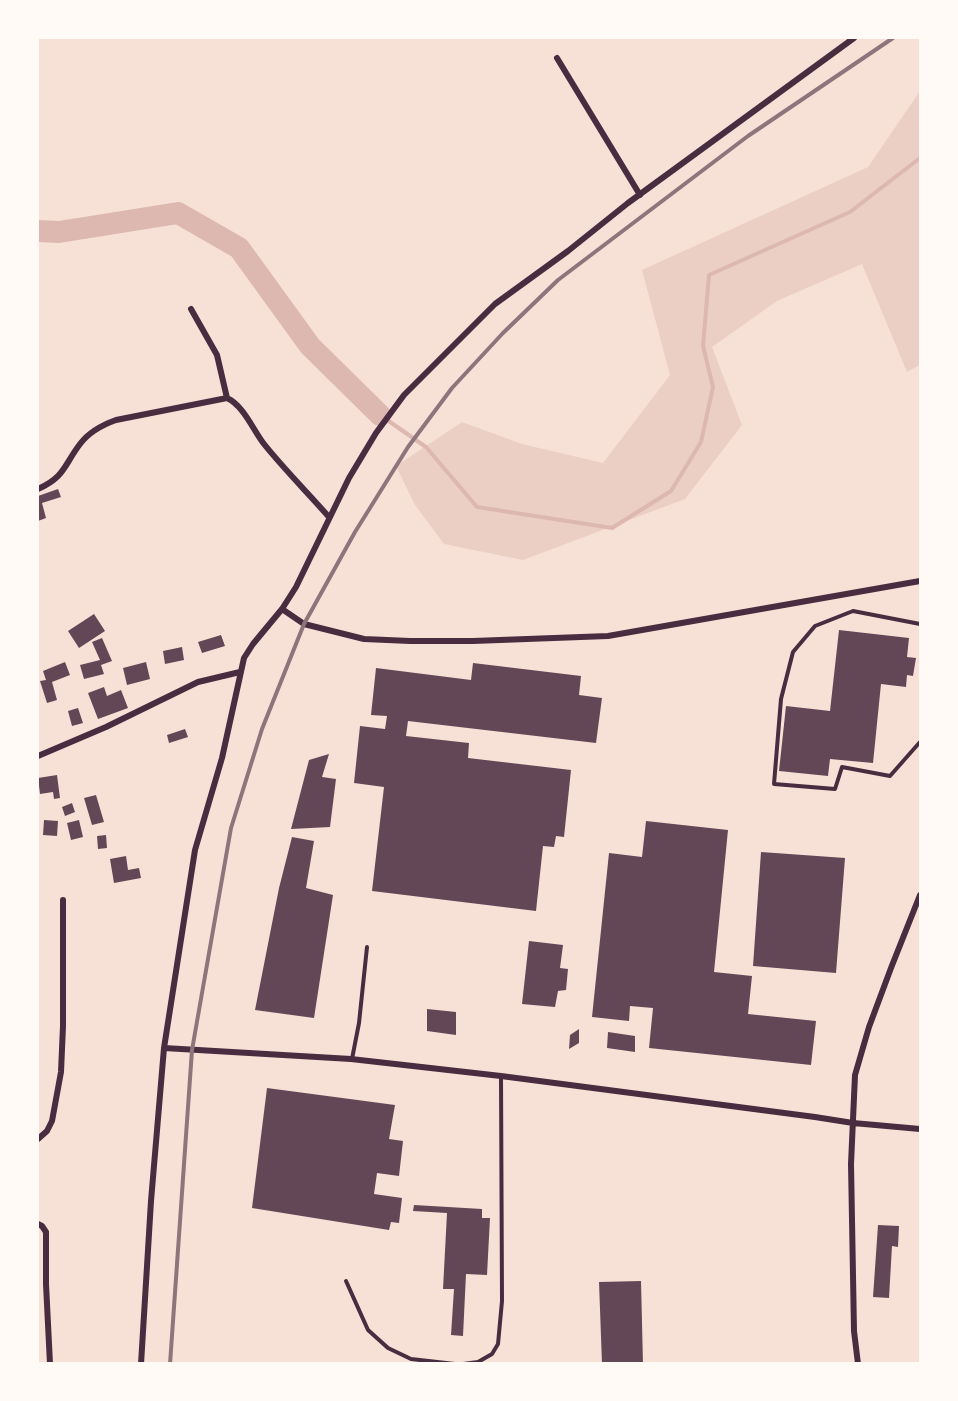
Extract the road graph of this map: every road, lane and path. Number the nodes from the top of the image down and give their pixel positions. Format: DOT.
graph roads {
  1 [pos="854,38"];
  2 [pos="557,58"];
  3 [pos="640,195"];
  4 [pos="191,309"];
  5 [pos="227,398"];
  6 [pos="38,489"];
  7 [pos="329,517"];
  8 [pos="921,581"];
  9 [pos="282,609"];
  10 [pos="921,624"];
  11 [pos="240,672"];
  12 [pos="921,742"];
  13 [pos="38,756"];
  14 [pos="921,895"];
  15 [pos="63,900"];
  16 [pos="367,947"];
  17 [pos="164,1048"];
  18 [pos="351,1059"];
  19 [pos="501,1076"];
  20 [pos="853,1123"];
  21 [pos="921,1129"];
  22 [pos="38,1139"];
  23 [pos="38,1224"];
  24 [pos="346,1281"];
  25 [pos="50,1364"];
  26 [pos="141,1364"];
  27 [pos="455,1364"];
  28 [pos="463,1364"];
  29 [pos="858,1364"];
  1 -- 3 [label="street"];
  2 -- 3 [label="street"];
  3 -- 7 [label="street"];
  4 -- 5 [label="street"];
  5 -- 6 [label="street"];
  5 -- 7 [label="street"];
  7 -- 9 [label="street"];
  8 -- 9 [label="street"];
  9 -- 11 [label="street"];
  10 -- 12 [label="lane"];
  11 -- 13 [label="street"];
  11 -- 17 [label="street"];
  14 -- 20 [label="street"];
  15 -- 22 [label="street"];
  16 -- 18 [label="lane"];
  17 -- 18 [label="street"];
  17 -- 26 [label="street"];
  18 -- 19 [label="street"];
  19 -- 20 [label="street"];
  19 -- 28 [label="lane"];
  20 -- 21 [label="street"];
  20 -- 29 [label="street"];
  23 -- 25 [label="street"];
  24 -- 27 [label="lane"];
}
